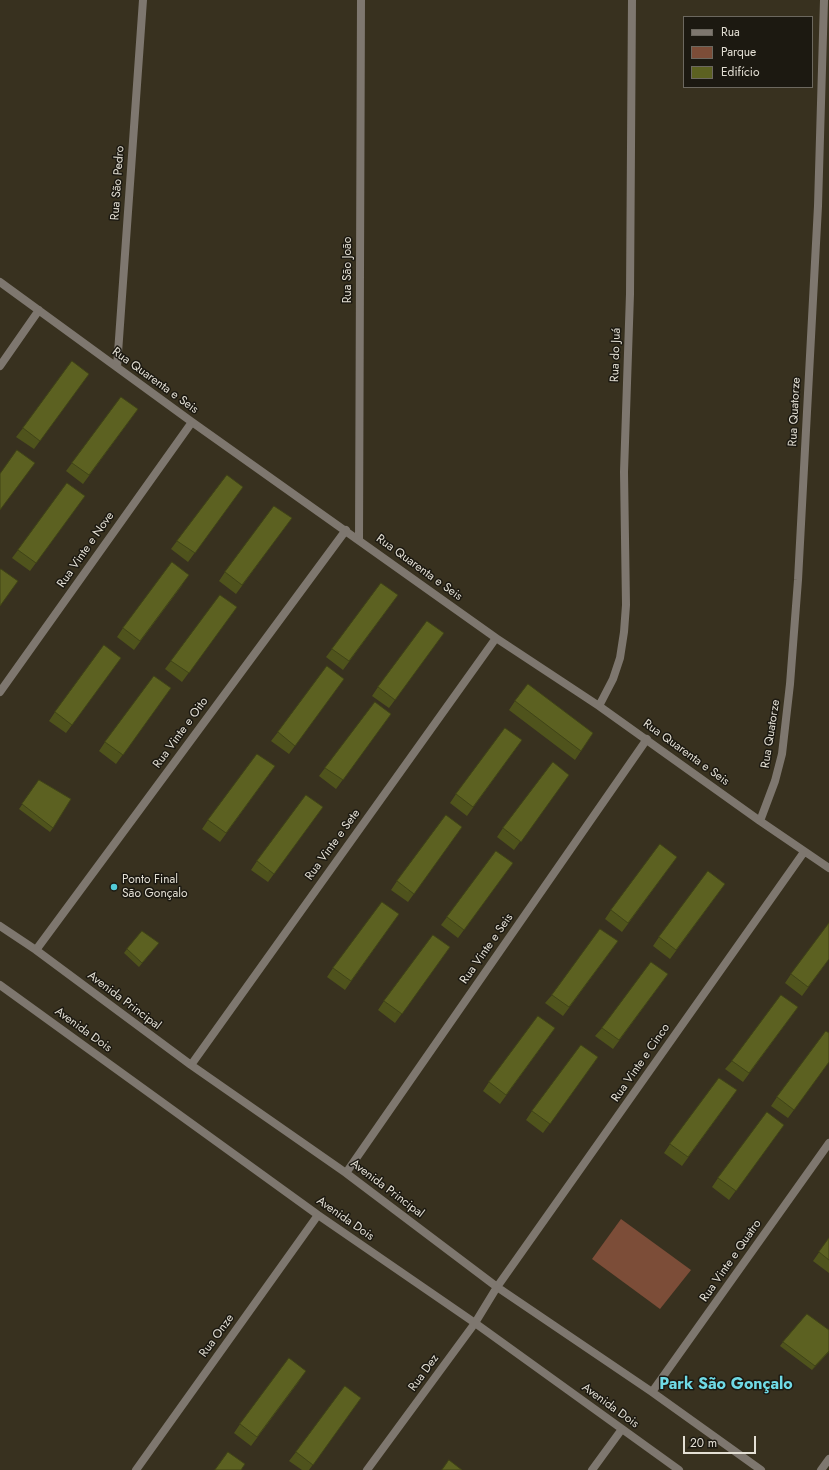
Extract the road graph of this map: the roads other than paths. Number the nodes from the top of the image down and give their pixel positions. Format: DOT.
graph roads {
  1 [pos="143,0"];
  2 [pos="361,0"];
  3 [pos="632,0"];
  4 [pos="824,0"];
  5 [pos="0,282"];
  6 [pos="39,310"];
  7 [pos="0,366"];
  8 [pos="117,367"];
  9 [pos="192,422"];
  10 [pos="346,530"];
  11 [pos="359,540"];
  12 [pos="496,638"];
  13 [pos="0,692"];
  14 [pos="599,706"];
  15 [pos="647,739"];
  16 [pos="760,821"];
  17 [pos="804,852"];
  18 [pos="829,868"];
  19 [pos="0,926"];
  20 [pos="36,950"];
  21 [pos="0,985"];
  22 [pos="190,1065"];
  23 [pos="829,1143"];
  24 [pos="346,1173"];
  25 [pos="318,1215"];
  26 [pos="496,1288"];
  27 [pos="475,1323"];
  28 [pos="652,1392"];
  29 [pos="622,1429"];
  30 [pos="829,1459"];
  31 [pos="136,1470"];
  32 [pos="367,1470"];
  33 [pos="592,1470"];
  34 [pos="679,1470"];
  35 [pos="761,1470"];
  36 [pos="821,1470"];
  1 -- 8 [label="street, Rua São Pedro"];
  2 -- 11 [label="street, Rua São João"];
  3 -- 14 [label="street, Rua do Juá"];
  4 -- 16 [label="street, Rua Quatorze"];
  5 -- 6 [label="street, Rua Quarenta e Seis"];
  6 -- 7 [label="street"];
  6 -- 8 [label="street, Rua Quarenta e Seis"];
  8 -- 9 [label="street, Rua Quarenta e Seis"];
  9 -- 10 [label="street, Rua Quarenta e Seis"];
  9 -- 13 [label="street, Rua Vinte e Nove"];
  10 -- 11 [label="street, Rua Quarenta e Seis"];
  10 -- 20 [label="street, Rua Vinte e Oito"];
  11 -- 12 [label="street, Rua Quarenta e Seis"];
  12 -- 14 [label="street, Rua Quarenta e Seis"];
  12 -- 22 [label="street, Rua Vinte e Sete"];
  14 -- 15 [label="street, Rua Quarenta e Seis"];
  15 -- 16 [label="street, Rua Quarenta e Seis"];
  15 -- 24 [label="street, Rua Vinte e Seis"];
  16 -- 17 [label="street, Rua Quarenta e Seis"];
  17 -- 18 [label="street, Rua Quarenta e Seis"];
  17 -- 26 [label="street, Rua Vinte e Cinco"];
  19 -- 20 [label="street, Avenida Principal"];
  20 -- 22 [label="street, Avenida Principal"];
  21 -- 25 [label="street, Avenida Dois"];
  22 -- 24 [label="street, Avenida Principal"];
  23 -- 28 [label="street, Rua Vinte e Quatro"];
  24 -- 26 [label="street, Avenida Principal"];
  25 -- 27 [label="street, Avenida Dois"];
  25 -- 31 [label="street, Rua Onze"];
  26 -- 27 [label="street, Rua Dez"];
  26 -- 28 [label="street, Avenida Principal"];
  27 -- 29 [label="street, Avenida Dois"];
  27 -- 32 [label="street, Rua Dez"];
  28 -- 35 [label="street, Avenida Principal"];
  29 -- 33 [label="street"];
  29 -- 34 [label="street, Avenida Dois"];
  30 -- 36 [label="street"];
}
